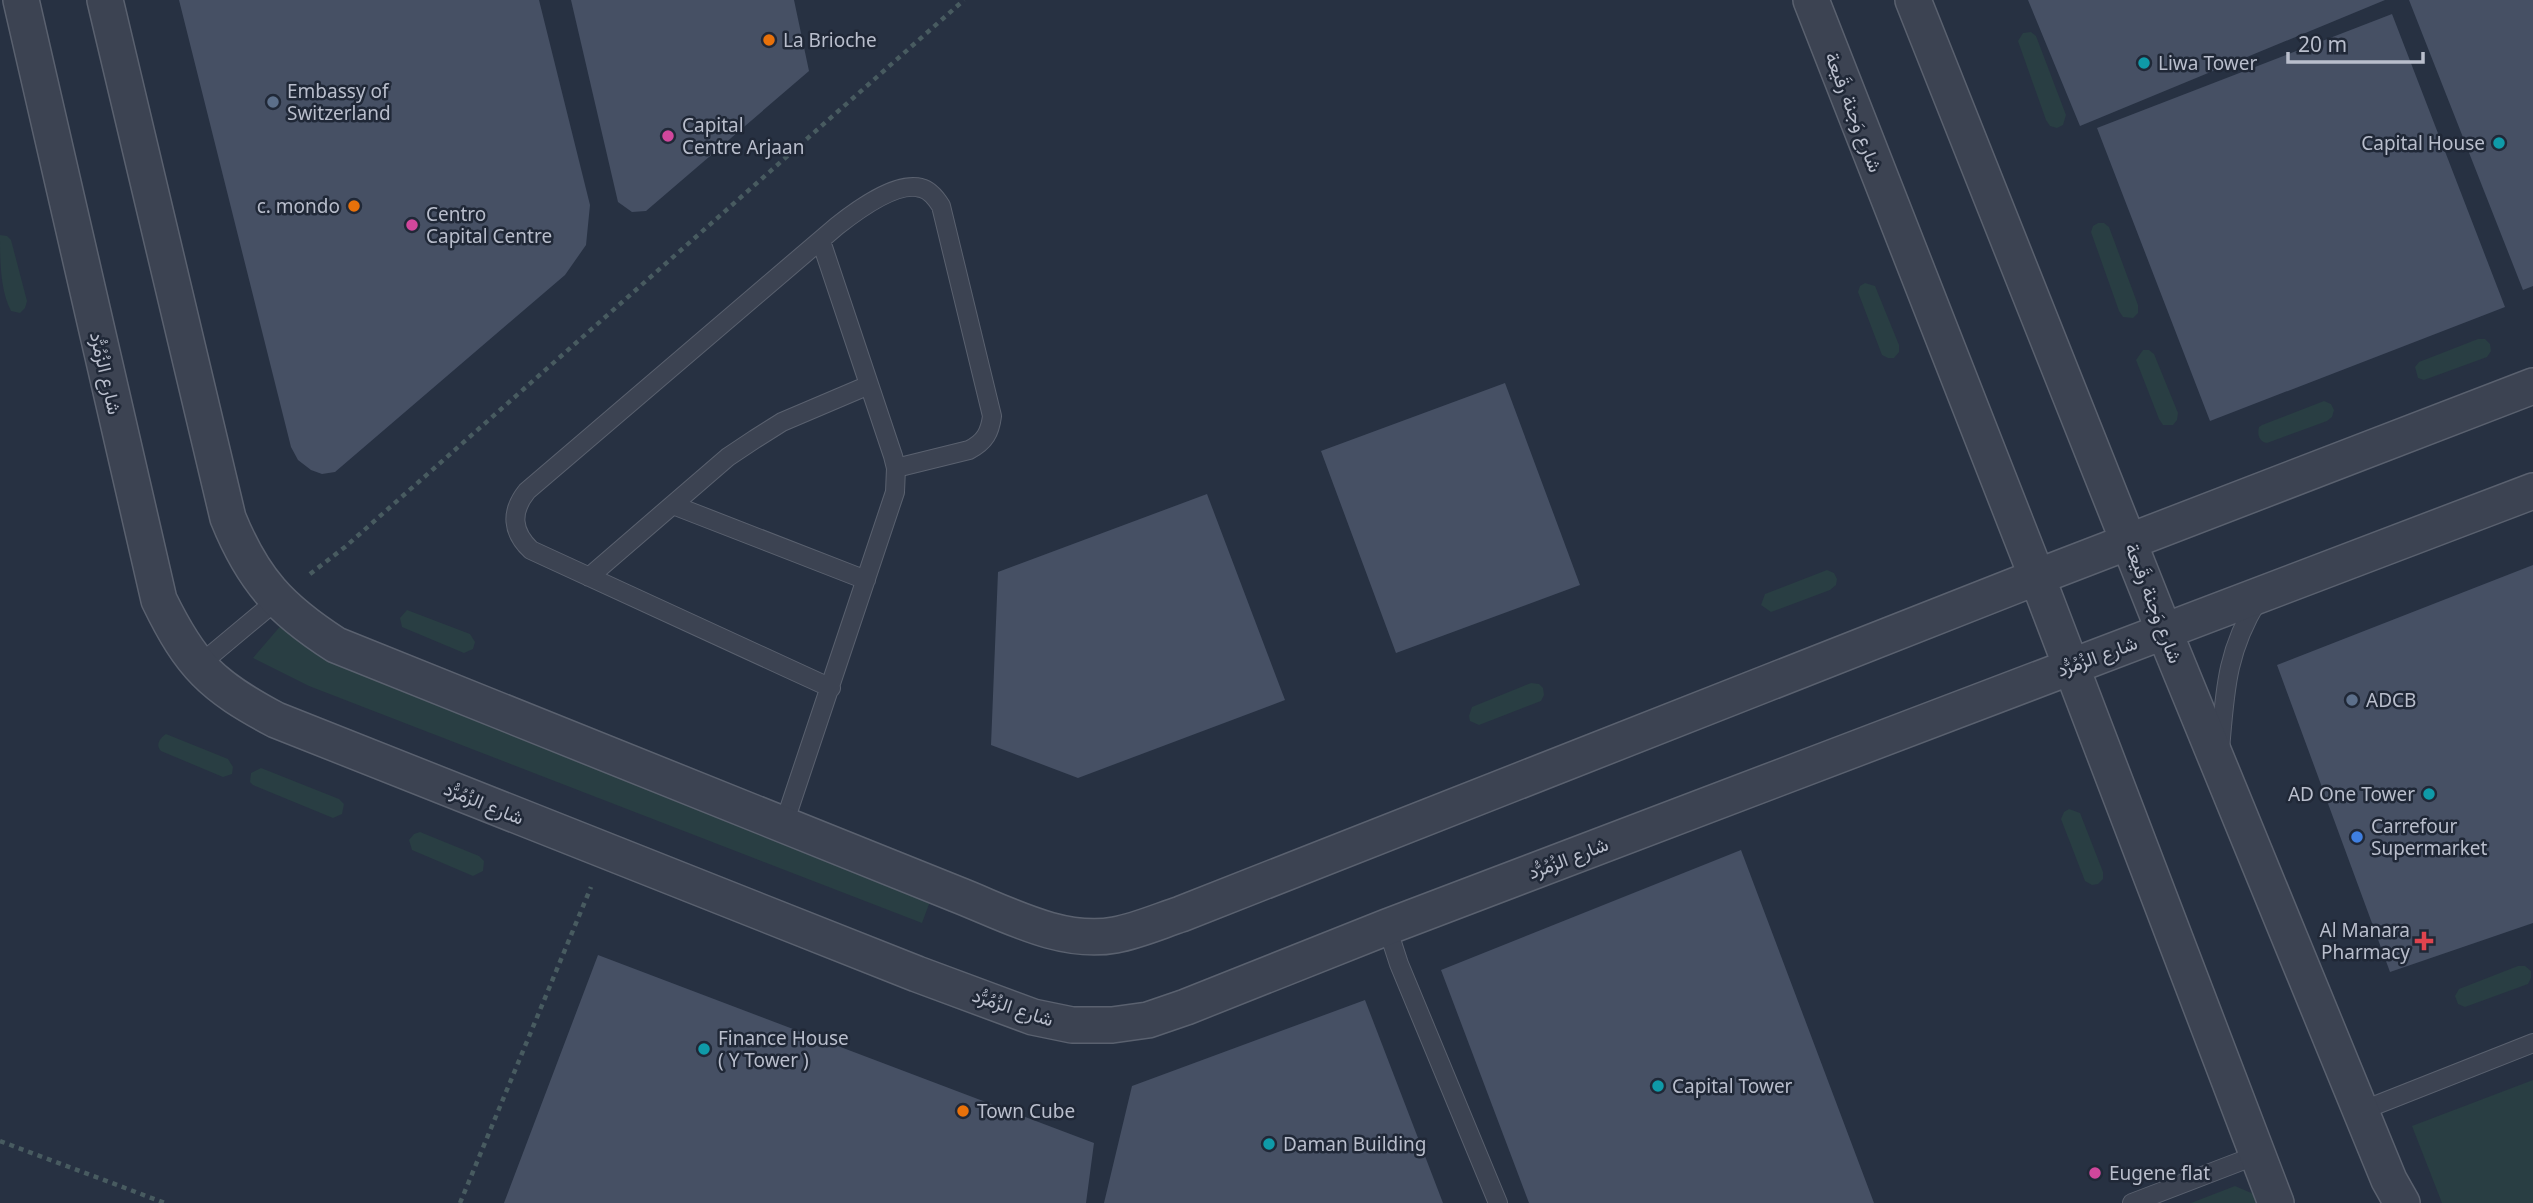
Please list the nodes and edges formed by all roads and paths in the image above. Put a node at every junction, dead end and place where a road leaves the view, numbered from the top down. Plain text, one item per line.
1 (21, 0) edge
2 (105, 0) edge
3 (964, 0) edge
4 (1811, 0) edge
5 (1913, 0) edge
6 (821, 241) junction
7 (869, 385) junction
8 (2533, 386) edge
9 (896, 468) junction
10 (2533, 491) edge
11 (673, 505) junction
12 (2130, 542) junction
13 (589, 577) junction
14 (2037, 578) junction
15 (866, 580) junction
16 (2261, 594) junction
17 (277, 600) junction
18 (2164, 631) junction
19 (198, 666) junction
20 (2069, 666) junction
21 (831, 688) junction
22 (2219, 764) junction
23 (784, 824) junction
24 (607, 851) junction
25 (1387, 927) junction
26 (2533, 1044) edge
27 (2361, 1111) junction
28 (0, 1140) edge
29 (2257, 1155) junction
30 (2394, 1195) edge
31 (165, 1203) edge
32 (460, 1203) edge
33 (1498, 1203) edge
34 (2132, 1203) edge
35 (2276, 1203) edge

1 - 19 street, شارع الزُمُرُّد
2 - 17 street
3 - 17 path
4 - 14 street, شارع وَجنة رقَيعة
5 - 12 street, شارع وَجنة رقَيعة
6 - 7 lane
6 - 9 lane
6 - 13 lane
7 - 9 lane
7 - 11 lane
8 - 12 street
9 - 15 lane
10 - 16 street, شارع الزُمُرُّد
11 - 13 lane
11 - 15 lane
12 - 14 street
12 - 18 street, شارع وَجنة رقَيعة
13 - 21 lane
14 - 20 street, شارع وَجنة رقَيعة
14 - 23 street
15 - 21 lane
16 - 18 street, شارع الزُمُرُّد
16 - 22 lane
17 - 19 lane
17 - 23 street
18 - 20 street, شارع الزُمُرُّد
18 - 22 street, شارع وَجنة رقَيعة
19 - 24 street, شارع الزُمُرُّد
20 - 25 street, شارع الزُمُرُّد
20 - 29 street, شارع وَجنة رقَيعة
21 - 23 lane
22 - 27 street, شارع وَجنة رقَيعة
24 - 25 street, شارع الزُمُرُّد
24 - 32 path
25 - 33 lane
26 - 27 lane
27 - 30 street, شارع وَجنة رقَيعة
28 - 31 path
29 - 34 lane
29 - 35 street, شارع وَجنة رقَيعة

